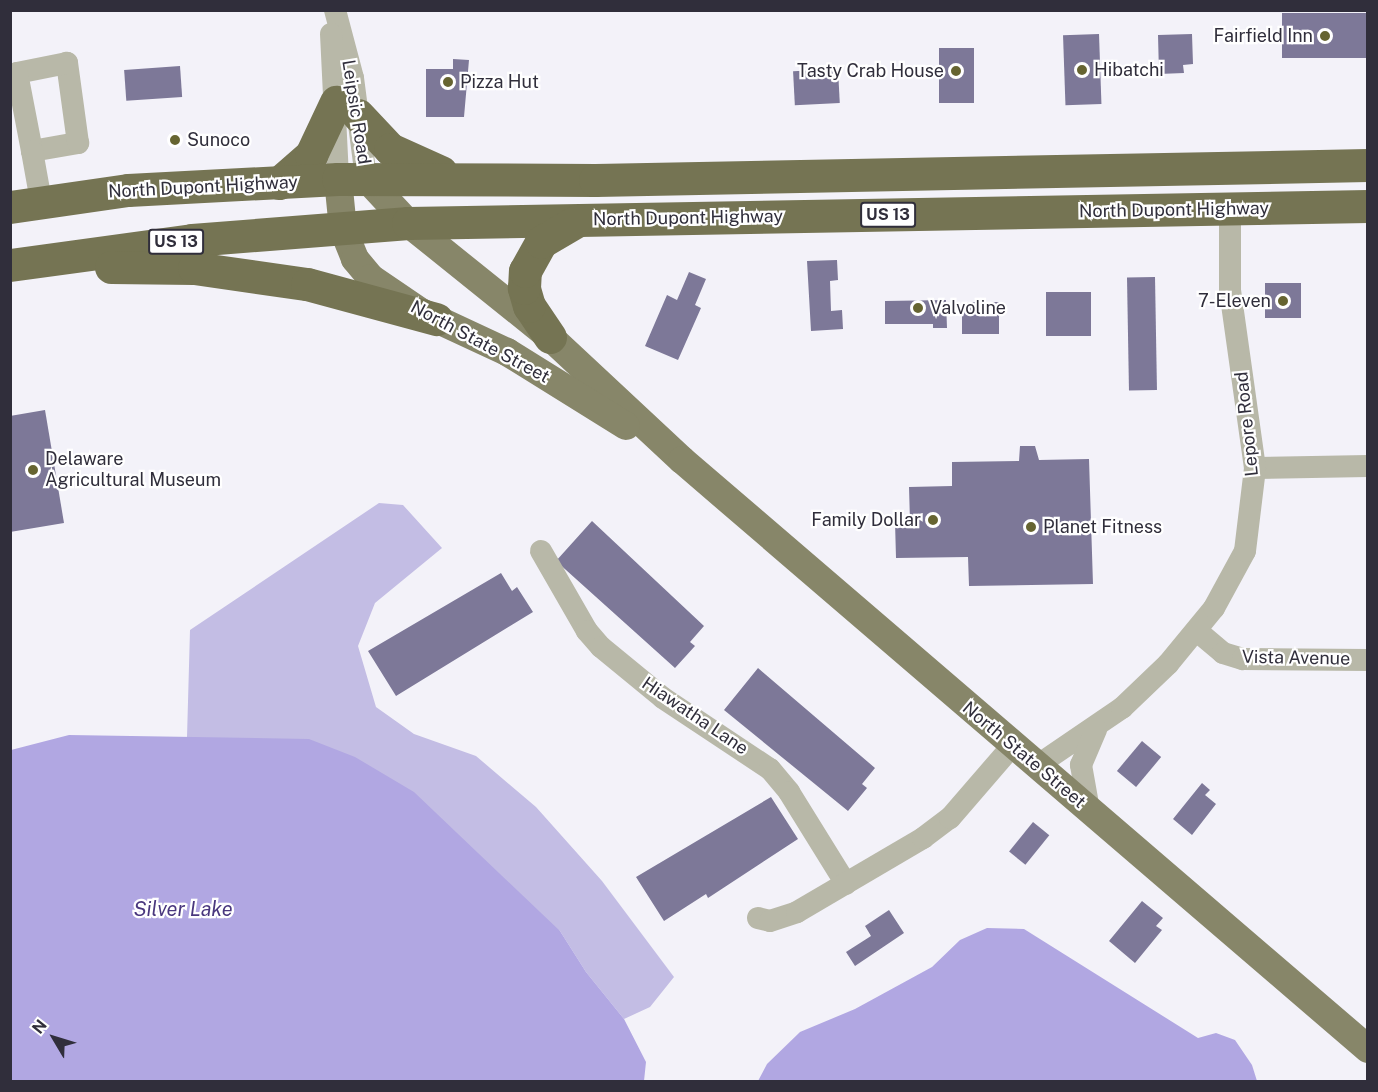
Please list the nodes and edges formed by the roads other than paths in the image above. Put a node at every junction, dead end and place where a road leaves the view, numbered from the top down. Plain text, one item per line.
1 (330, 10) edge
2 (335, 10) edge
3 (347, 108) junction
4 (32, 151) dead end
5 (1368, 165) edge
6 (1316, 166) junction
7 (454, 177) junction
8 (352, 179) junction
9 (594, 180) junction
10 (279, 183) junction
11 (26, 204) edge
12 (1368, 206) edge
13 (1230, 210) junction
14 (581, 220) junction
15 (498, 221) junction
16 (408, 223) junction
17 (342, 229) junction
18 (10, 266) edge
19 (436, 319) junction
20 (550, 337) junction
21 (682, 460) junction
22 (1368, 466) edge
23 (1255, 468) junction
24 (541, 551) dead end
25 (1197, 631) junction
26 (1368, 660) edge
27 (1097, 727) junction
28 (1013, 745) junction
29 (1038, 765) junction
30 (1089, 810) junction
31 (846, 884) junction
32 (758, 918) dead end
33 (1368, 1049) edge

1 - 3 street, Leipsic Road
2 - 3 street, Leipsic Road
3 - 7 highway
3 - 8 street, Leipsic Road
3 - 10 highway
4 - 11 street
5 - 6 highway, North Dupont Highway
6 - 9 highway, North Dupont Highway
6 - 13 highway
7 - 8 highway, North Dupont Highway
7 - 9 highway, North Dupont Highway
8 - 10 highway, North Dupont Highway
8 - 16 main road, North State Street
8 - 17 main road, North State Street
9 - 15 highway
10 - 11 highway, North Dupont Highway
12 - 13 highway, North Dupont Highway / US 13
13 - 14 highway, North Dupont Highway / US 13
13 - 23 street, Lepore Road
14 - 15 highway, North Dupont Highway / US 13
14 - 20 highway
15 - 16 highway, North Dupont Highway / US 13
16 - 17 highway, North Dupont Highway / US 13
16 - 20 main road, North State Street
17 - 18 highway, North Dupont Highway / US 13
17 - 19 main road, North State Street
18 - 19 highway
19 - 21 main road, North State Street
20 - 21 main road, North State Street
21 - 28 main road, North State Street
22 - 23 street
23 - 25 street, Lepore Road
24 - 31 street, Hiawatha Lane
25 - 26 street, Vista Avenue
25 - 27 street, Lepore Road
27 - 29 street, Lepore Road
27 - 30 street
28 - 29 main road, North State Street
28 - 31 street
29 - 30 main road, North State Street
30 - 33 main road, North State Street
31 - 32 street

